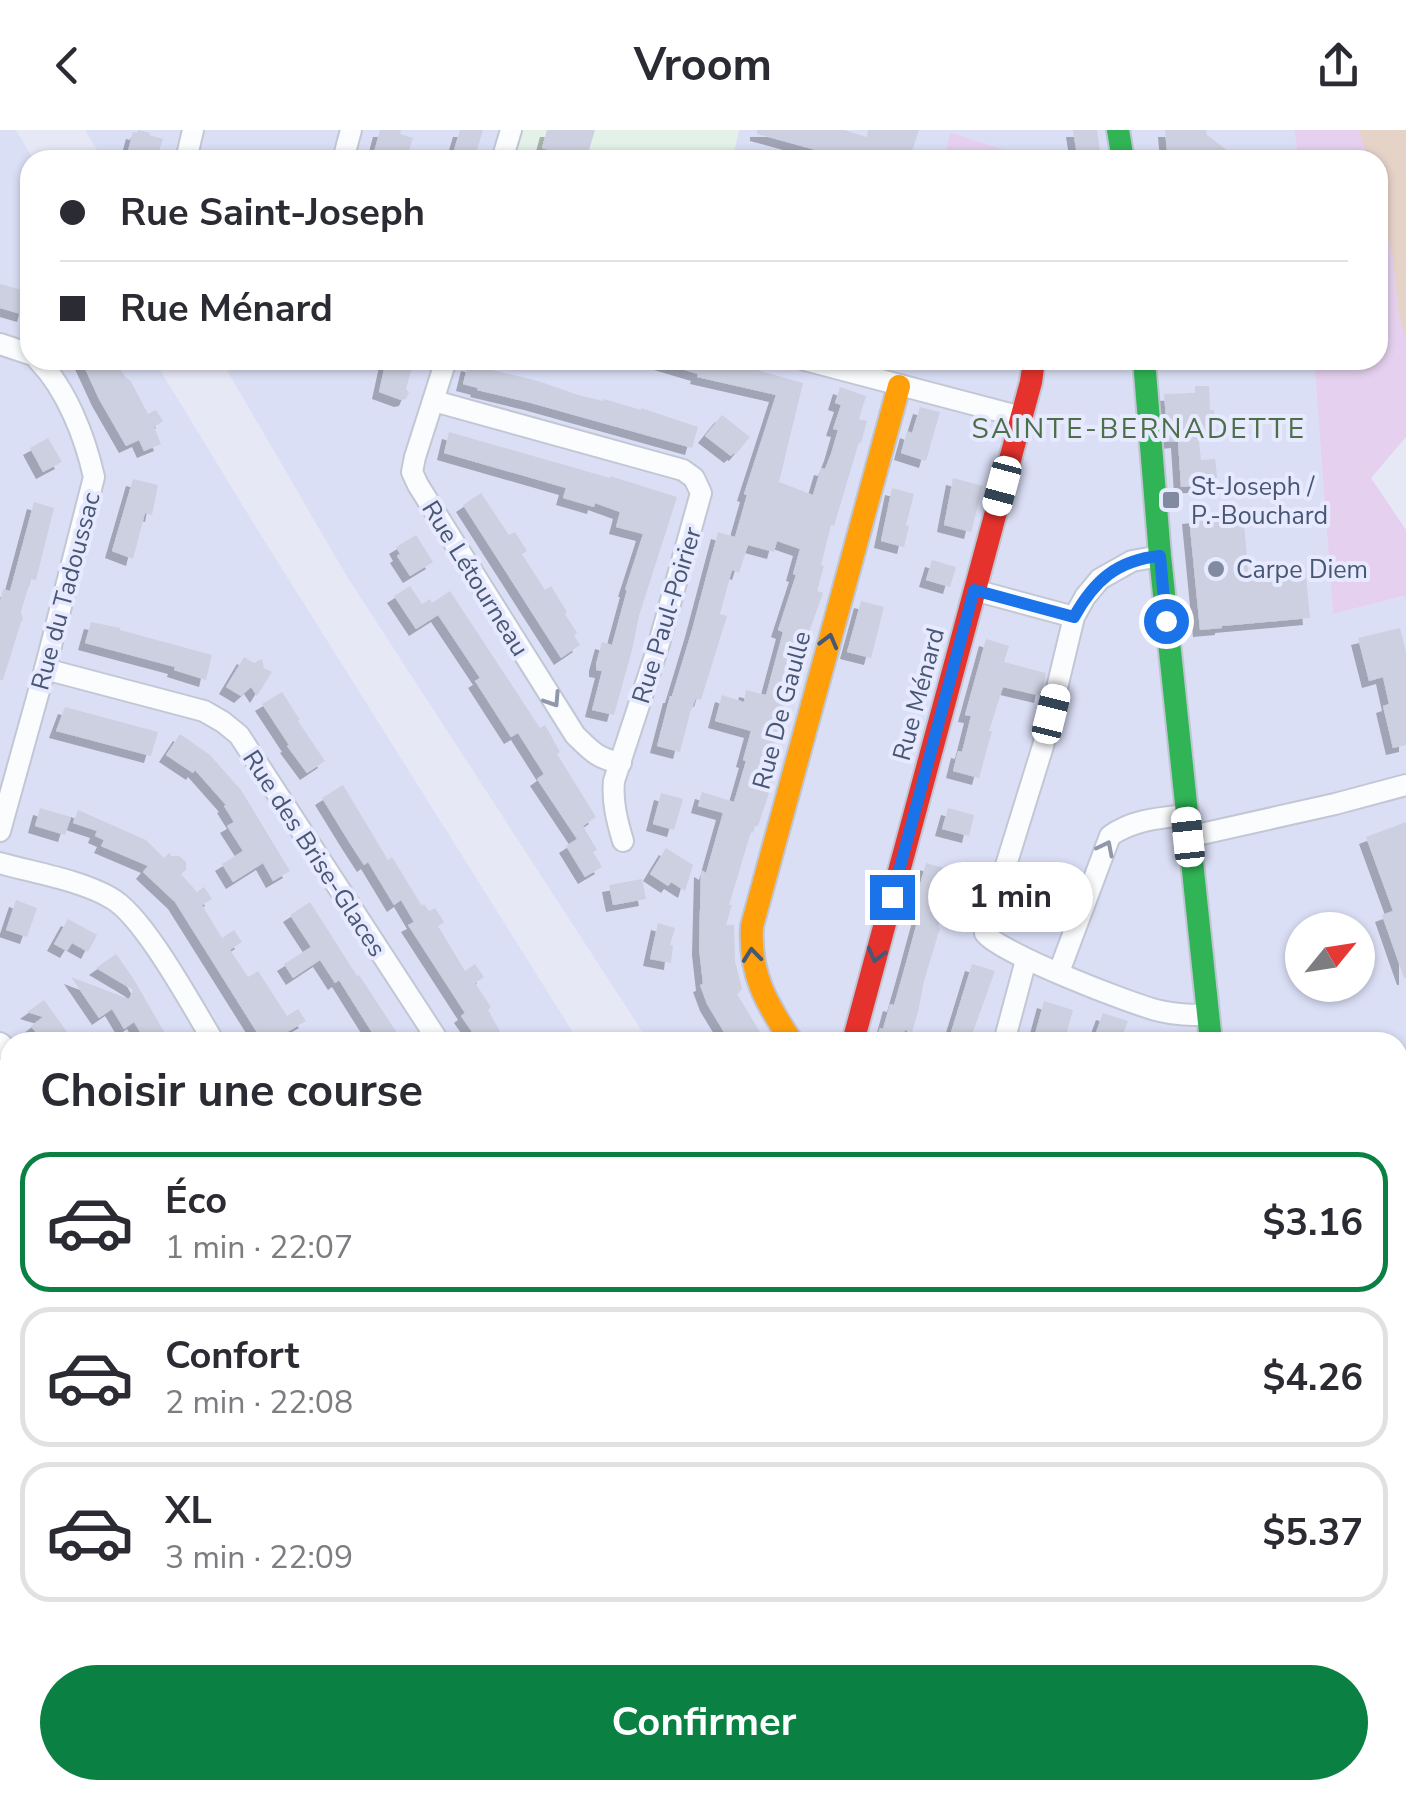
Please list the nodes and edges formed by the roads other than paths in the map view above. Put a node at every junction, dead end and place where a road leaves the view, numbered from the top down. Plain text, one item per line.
1 (45, 370) edge
2 (443, 370) edge
3 (840, 370) edge
4 (1032, 370) edge
5 (1145, 370) edge
6 (898, 386) junction
7 (434, 401) junction
8 (1021, 417) junction
9 (1160, 556) junction
10 (974, 590) junction
11 (1074, 617) junction
12 (45, 669) junction
13 (621, 763) junction
14 (1406, 786) edge
15 (1187, 826) junction
16 (0, 832) edge
17 (622, 842) dead end
18 (0, 863) edge
19 (1026, 960) junction
20 (1059, 972) junction
21 (1207, 1015) junction
22 (208, 1032) edge
23 (432, 1032) edge
24 (786, 1032) edge
25 (856, 1032) edge
26 (1007, 1032) edge
27 (1210, 1032) edge

1 - 12 street, Rue du Tadoussac
2 - 7 street, Rue Létourneau
3 - 6 street
4 - 8 street, Rue Ménard
5 - 9 street
6 - 8 street
24 -> 6 street, Rue De Gaulle
7 -> 13 street, Rue Létourneau
7 - 13 street, Rue Paul-Poirier
8 - 10 street, Rue Ménard
9 - 11 street
9 - 15 street
10 - 11 street
10 -> 25 street, Rue Ménard
11 - 19 street
12 - 16 street, Rue du Tadoussac
12 - 23 street, Rue des Brise-Glaces
13 - 17 street, Rue Paul-Poirier
14 - 15 street
20 -> 15 street
15 - 21 street
18 - 22 street
19 - 20 street
19 - 26 street
20 - 21 street
21 - 27 street

